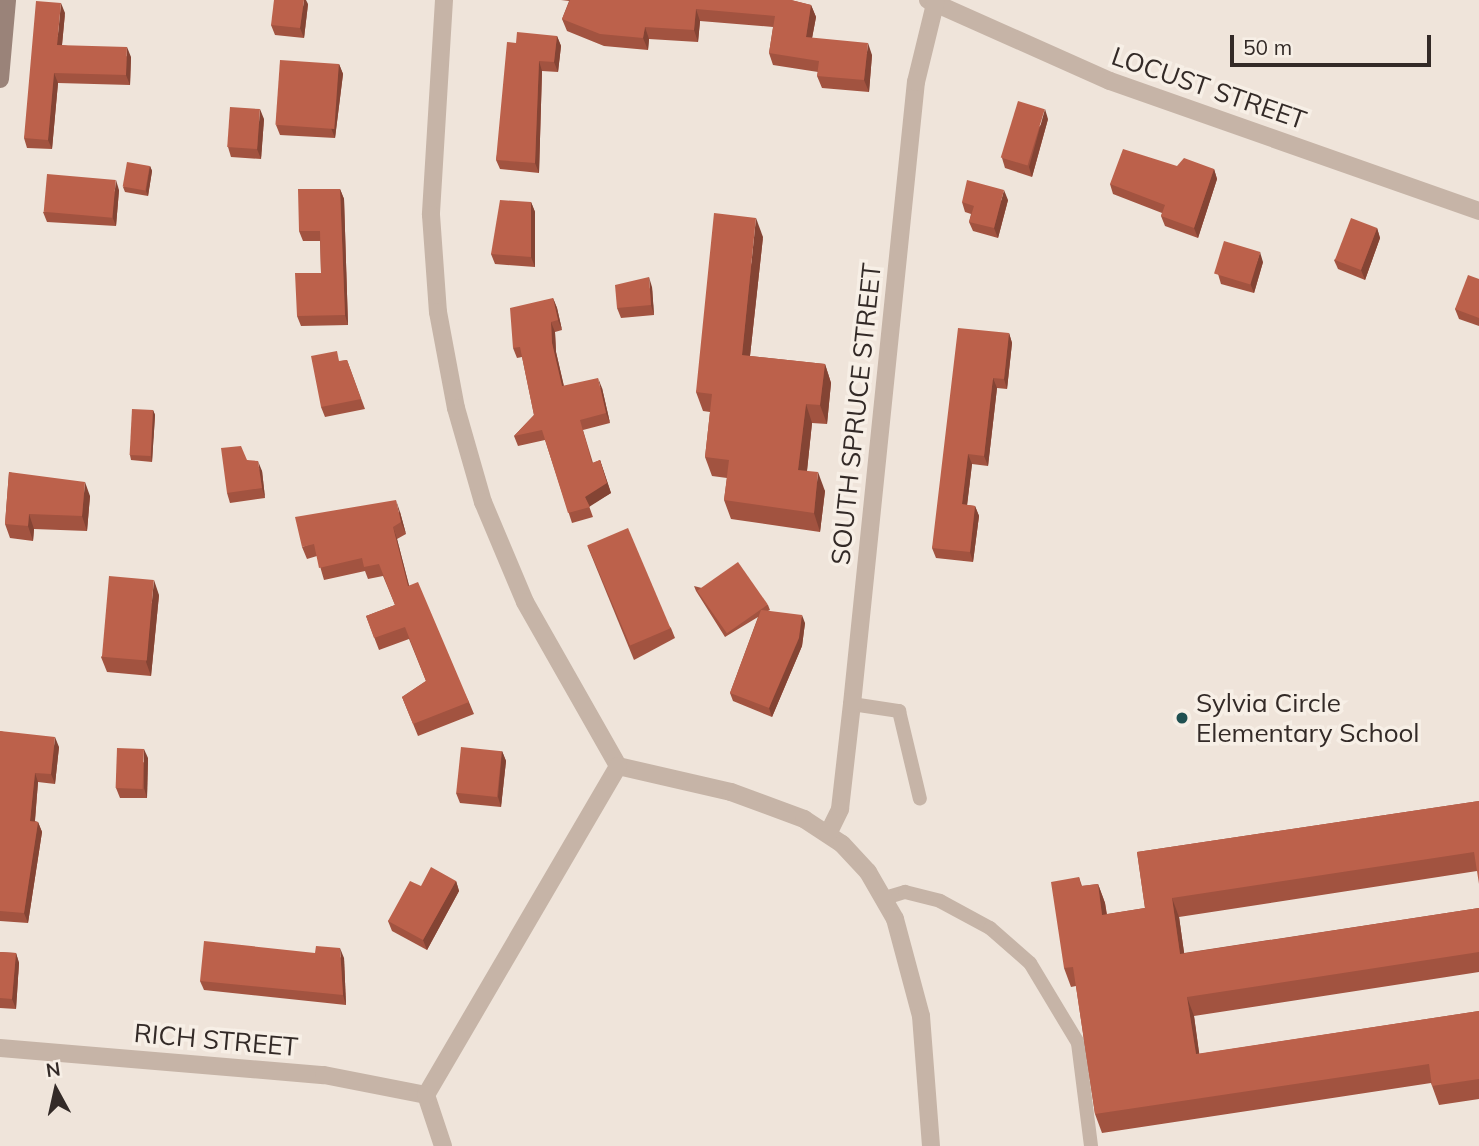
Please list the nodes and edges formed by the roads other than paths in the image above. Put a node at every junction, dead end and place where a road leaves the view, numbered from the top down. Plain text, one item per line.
1 (7, 0) edge
2 (444, 0) edge
3 (933, 1) edge
4 (0, 79) edge
5 (1479, 211) edge
6 (852, 704) junction
7 (618, 766) junction
8 (920, 799) dead end
9 (828, 834) junction
10 (885, 898) junction
11 (0, 1048) edge
12 (426, 1095) junction
13 (443, 1146) edge
14 (932, 1146) edge
15 (1091, 1146) edge

1 - 4 main road
2 - 7 street
3 - 5 street, LOCUST STREET
3 - 6 street, SOUTH SPRUCE STREET
6 - 8 lane
6 - 9 street, SOUTH SPRUCE STREET
7 - 9 street
7 - 12 street
9 - 10 street
10 - 14 street
10 - 15 lane
11 - 12 street, RICH STREET
12 - 13 street

